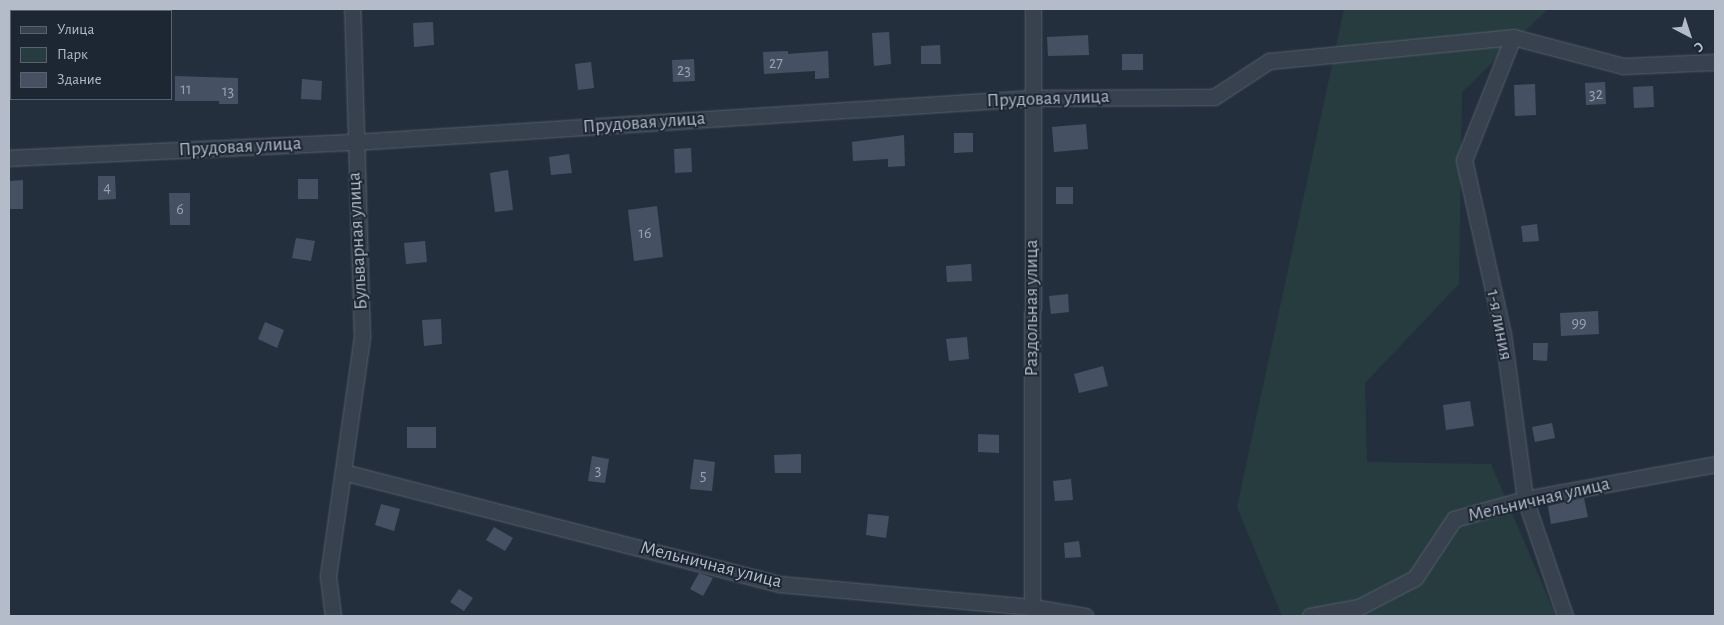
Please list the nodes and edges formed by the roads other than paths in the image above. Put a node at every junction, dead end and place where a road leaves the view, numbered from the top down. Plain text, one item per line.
1 (352, 9) edge
2 (1033, 9) edge
3 (1513, 38) junction
4 (1715, 62) edge
5 (1033, 98) junction
6 (354, 142) junction
7 (9, 158) edge
8 (1715, 464) edge
9 (343, 472) junction
10 (1525, 499) junction
11 (1032, 607) junction
12 (333, 616) edge
13 (1086, 616) edge
14 (1310, 616) edge
15 (1565, 616) edge

1 - 6 street, Бульварная улица
2 - 5 street, Раздольная улица
3 - 4 street
3 - 5 street, Прудовая улица
3 - 10 street, 1-я линия
5 - 6 street, Прудовая улица
5 - 11 street, Раздольная улица
6 - 7 street, Прудовая улица
6 - 9 street, Бульварная улица
8 - 10 street, Мельничная улица
9 - 11 street, Мельничная улица
9 - 12 street, Бульварная улица
10 - 14 street, Мельничная улица
10 - 15 street, 1-я линия
11 - 13 street, Мельничная улица

